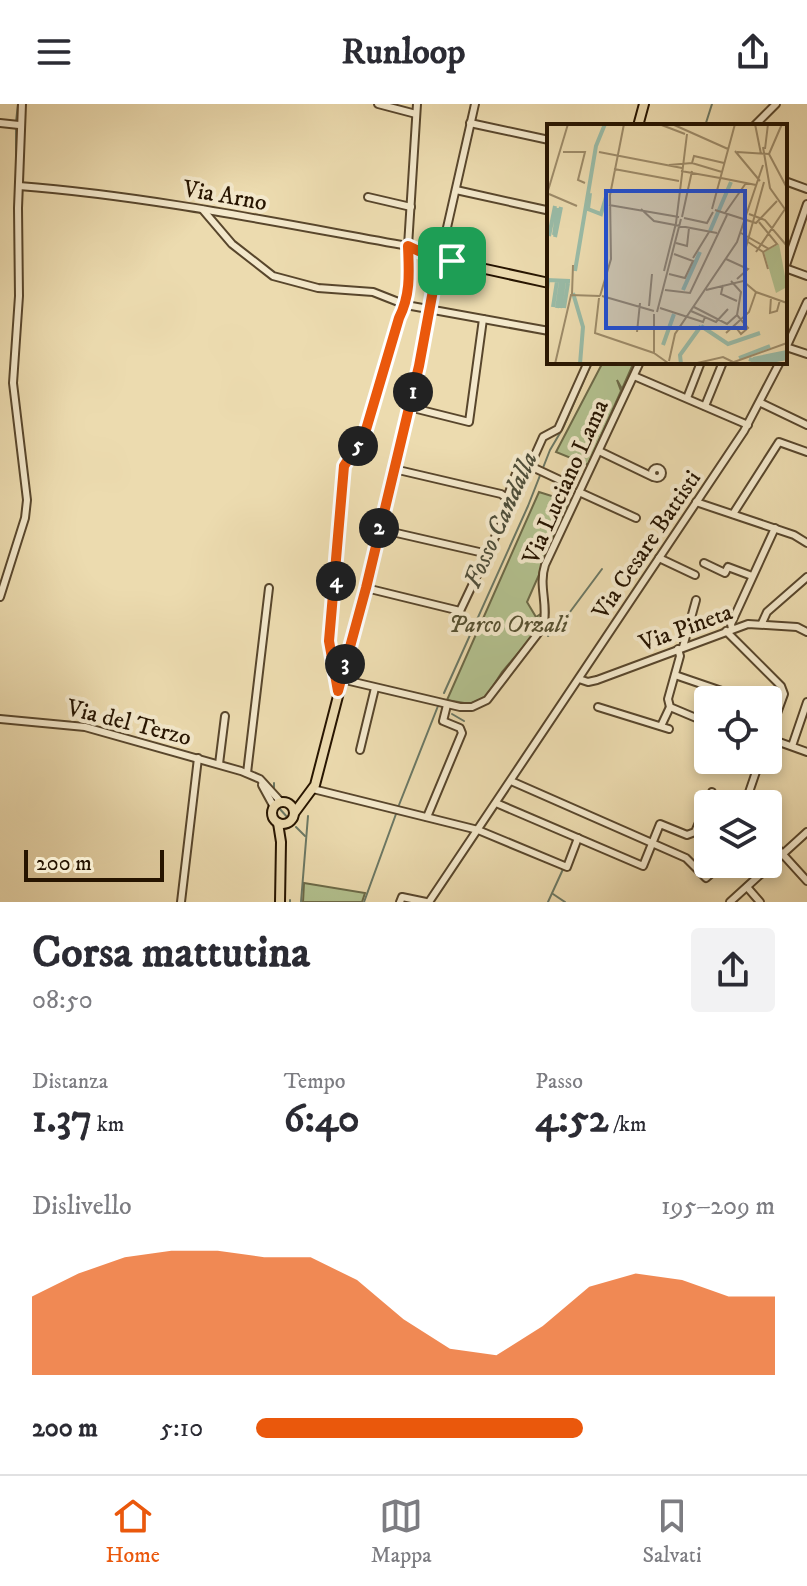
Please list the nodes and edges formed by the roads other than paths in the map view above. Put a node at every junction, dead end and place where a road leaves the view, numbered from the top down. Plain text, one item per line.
1 (22, 104) edge
2 (378, 104) edge
3 (417, 104) edge
4 (475, 104) edge
5 (644, 104) edge
6 (776, 104) edge
7 (416, 114) junction
8 (0, 123) edge
9 (470, 123) junction
10 (639, 124) edge
11 (756, 124) edge
12 (19, 125) junction
13 (547, 140) edge
14 (787, 182) edge
15 (19, 186) junction
16 (807, 189) edge
17 (456, 190) junction
18 (368, 197) dead end
19 (807, 204) edge
20 (411, 207) junction
21 (203, 210) junction
22 (546, 210) dead end
23 (408, 246) junction
24 (443, 261) junction
25 (787, 262) edge
26 (787, 269) edge
27 (807, 276) edge
28 (547, 283) edge
29 (807, 302) edge
30 (406, 305) junction
31 (428, 309) junction
32 (483, 319) junction
33 (787, 325) edge
34 (796, 327) junction
35 (547, 331) edge
36 (787, 347) edge
37 (787, 349) edge
38 (807, 354) edge
39 (587, 364) edge
40 (639, 364) edge
41 (700, 364) edge
42 (722, 364) edge
43 (779, 364) edge
44 (634, 376) junction
45 (687, 398) junction
46 (761, 403) junction
47 (705, 406) junction
48 (409, 407) junction
49 (748, 425) junction
50 (807, 425) edge
51 (599, 451) junction
52 (807, 452) edge
53 (531, 466) junction
54 (394, 469) junction
55 (653, 477) dead end
56 (560, 480) dead end
57 (579, 492) junction
58 (507, 498) junction
59 (696, 502) junction
60 (733, 514) junction
61 (636, 518) dead end
62 (775, 528) junction
63 (379, 529) junction
64 (807, 543) edge
65 (488, 554) junction
66 (659, 558) junction
67 (704, 563) dead end
68 (695, 575) dead end
69 (752, 576) junction
70 (807, 577) edge
71 (269, 588) dead end
72 (366, 588) junction
73 (0, 597) edge
74 (696, 600) dead end
75 (762, 623) junction
76 (732, 629) junction
77 (807, 632) edge
78 (680, 648) junction
79 (675, 675) junction
80 (341, 679) junction
81 (579, 679) junction
82 (707, 686) edge
83 (781, 686) edge
84 (375, 688) junction
85 (338, 691) junction
86 (807, 702) edge
87 (446, 705) junction
88 (598, 707) dead end
89 (670, 707) junction
90 (225, 716) dead end
91 (694, 717) edge
92 (0, 719) edge
93 (69, 724) junction
94 (661, 726) junction
95 (669, 729) dead end
96 (68, 734) dead end
97 (782, 743) edge
98 (792, 746) junction
99 (360, 750) dead end
100 (807, 752) edge
101 (198, 758) junction
102 (219, 764) junction
103 (251, 774) junction
104 (317, 775) junction
105 (511, 781) junction
106 (313, 789) junction
107 (496, 803) junction
108 (281, 804) junction
109 (295, 812) junction
110 (427, 817) junction
111 (282, 823) junction
112 (478, 830) junction
113 (694, 832) edge
114 (807, 832) edge
115 (578, 838) junction
116 (652, 843) junction
117 (783, 854) junction
118 (694, 866) edge
119 (807, 881) edge
120 (747, 887) junction
121 (181, 902) edge
122 (280, 902) edge
123 (400, 902) edge
124 (427, 902) edge
125 (730, 902) edge
126 (760, 902) edge

1 - 12 street
2 - 7 street
3 - 7 street
4 - 9 street
5 - 10 main road
6 - 11 street
7 - 20 street
8 - 12 street
9 - 13 street
9 - 17 street
12 - 15 street
14 - 16 street
15 - 21 street, Via Arno
15 - 73 street
17 - 22 street
17 - 24 street
18 - 20 street
19 - 25 street
20 - 23 street
21 - 23 street, Via Arno
21 - 30 street
23 - 24 street, Via Arno
23 - 30 street
24 - 28 main road
24 - 31 main road
26 - 27 street
29 - 34 street
30 - 31 street
30 - 85 street
31 - 32 street
31 - 48 main road
32 - 35 street
32 - 48 street
33 - 34 street
34 - 36 street
37 - 38 street
39 - 53 street
40 - 44 street, Via Luciano Lama
41 - 45 street
42 - 47 street
43 - 46 street, Via Cesare Battisti
44 - 45 street
44 - 51 street, Via Luciano Lama
45 - 47 street
46 - 49 street, Via Cesare Battisti
46 - 50 street
47 - 49 street
48 - 54 main road
49 - 59 street, Via Cesare Battisti
51 - 55 street
51 - 57 street, Via Luciano Lama
52 - 60 street
53 - 56 street
53 - 58 street
54 - 58 street
54 - 63 main road
57 - 61 street
57 - 87 street, Via Luciano Lama
58 - 65 street
59 - 60 street
59 - 66 street, Via Cesare Battisti
60 - 62 street
62 - 64 street
62 - 69 street
63 - 65 street
63 - 72 main road
65 - 72 street
66 - 68 street
66 - 81 street, Via Cesare Battisti
67 - 69 street
69 - 76 street
70 - 75 street
71 - 103 street
72 - 80 main road
74 - 78 street
75 - 76 street, Via Pineta
75 - 77 street, Via Pineta
76 - 78 street, Via Pineta
76 - 83 street
78 - 79 street
78 - 81 street, Via Pineta
79 - 82 street
79 - 89 street
80 - 84 street, Via Luciano Lama
80 - 85 main road
81 - 105 street, Via Cesare Battisti
84 - 87 street, Via Luciano Lama
84 - 99 street
85 - 104 main road
86 - 98 street
87 - 110 street
88 - 94 street
89 - 91 street
89 - 94 street
90 - 102 street
92 - 93 street, Via del Terzo
93 - 96 street
93 - 101 street, Via del Terzo
94 - 95 street
97 - 98 street
98 - 100 street
101 - 102 street, Via del Terzo
101 - 121 street
102 - 103 street, Via del Terzo
103 - 108 street
104 - 106 main road
104 - 108 main road
105 - 107 street, Via Cesare Battisti
105 - 116 street
106 - 109 main road
106 - 110 street
107 - 112 street, Via Cesare Battisti
107 - 115 street
108 - 109 main road
108 - 111 main road
109 - 111 main road
110 - 112 street
111 - 122 main road
112 - 115 street
112 - 124 street, Via Cesare Battisti
113 - 116 street
114 - 117 street
115 - 116 street
116 - 118 street
117 - 119 street
117 - 120 street
120 - 125 street
120 - 126 street
123 - 124 street

